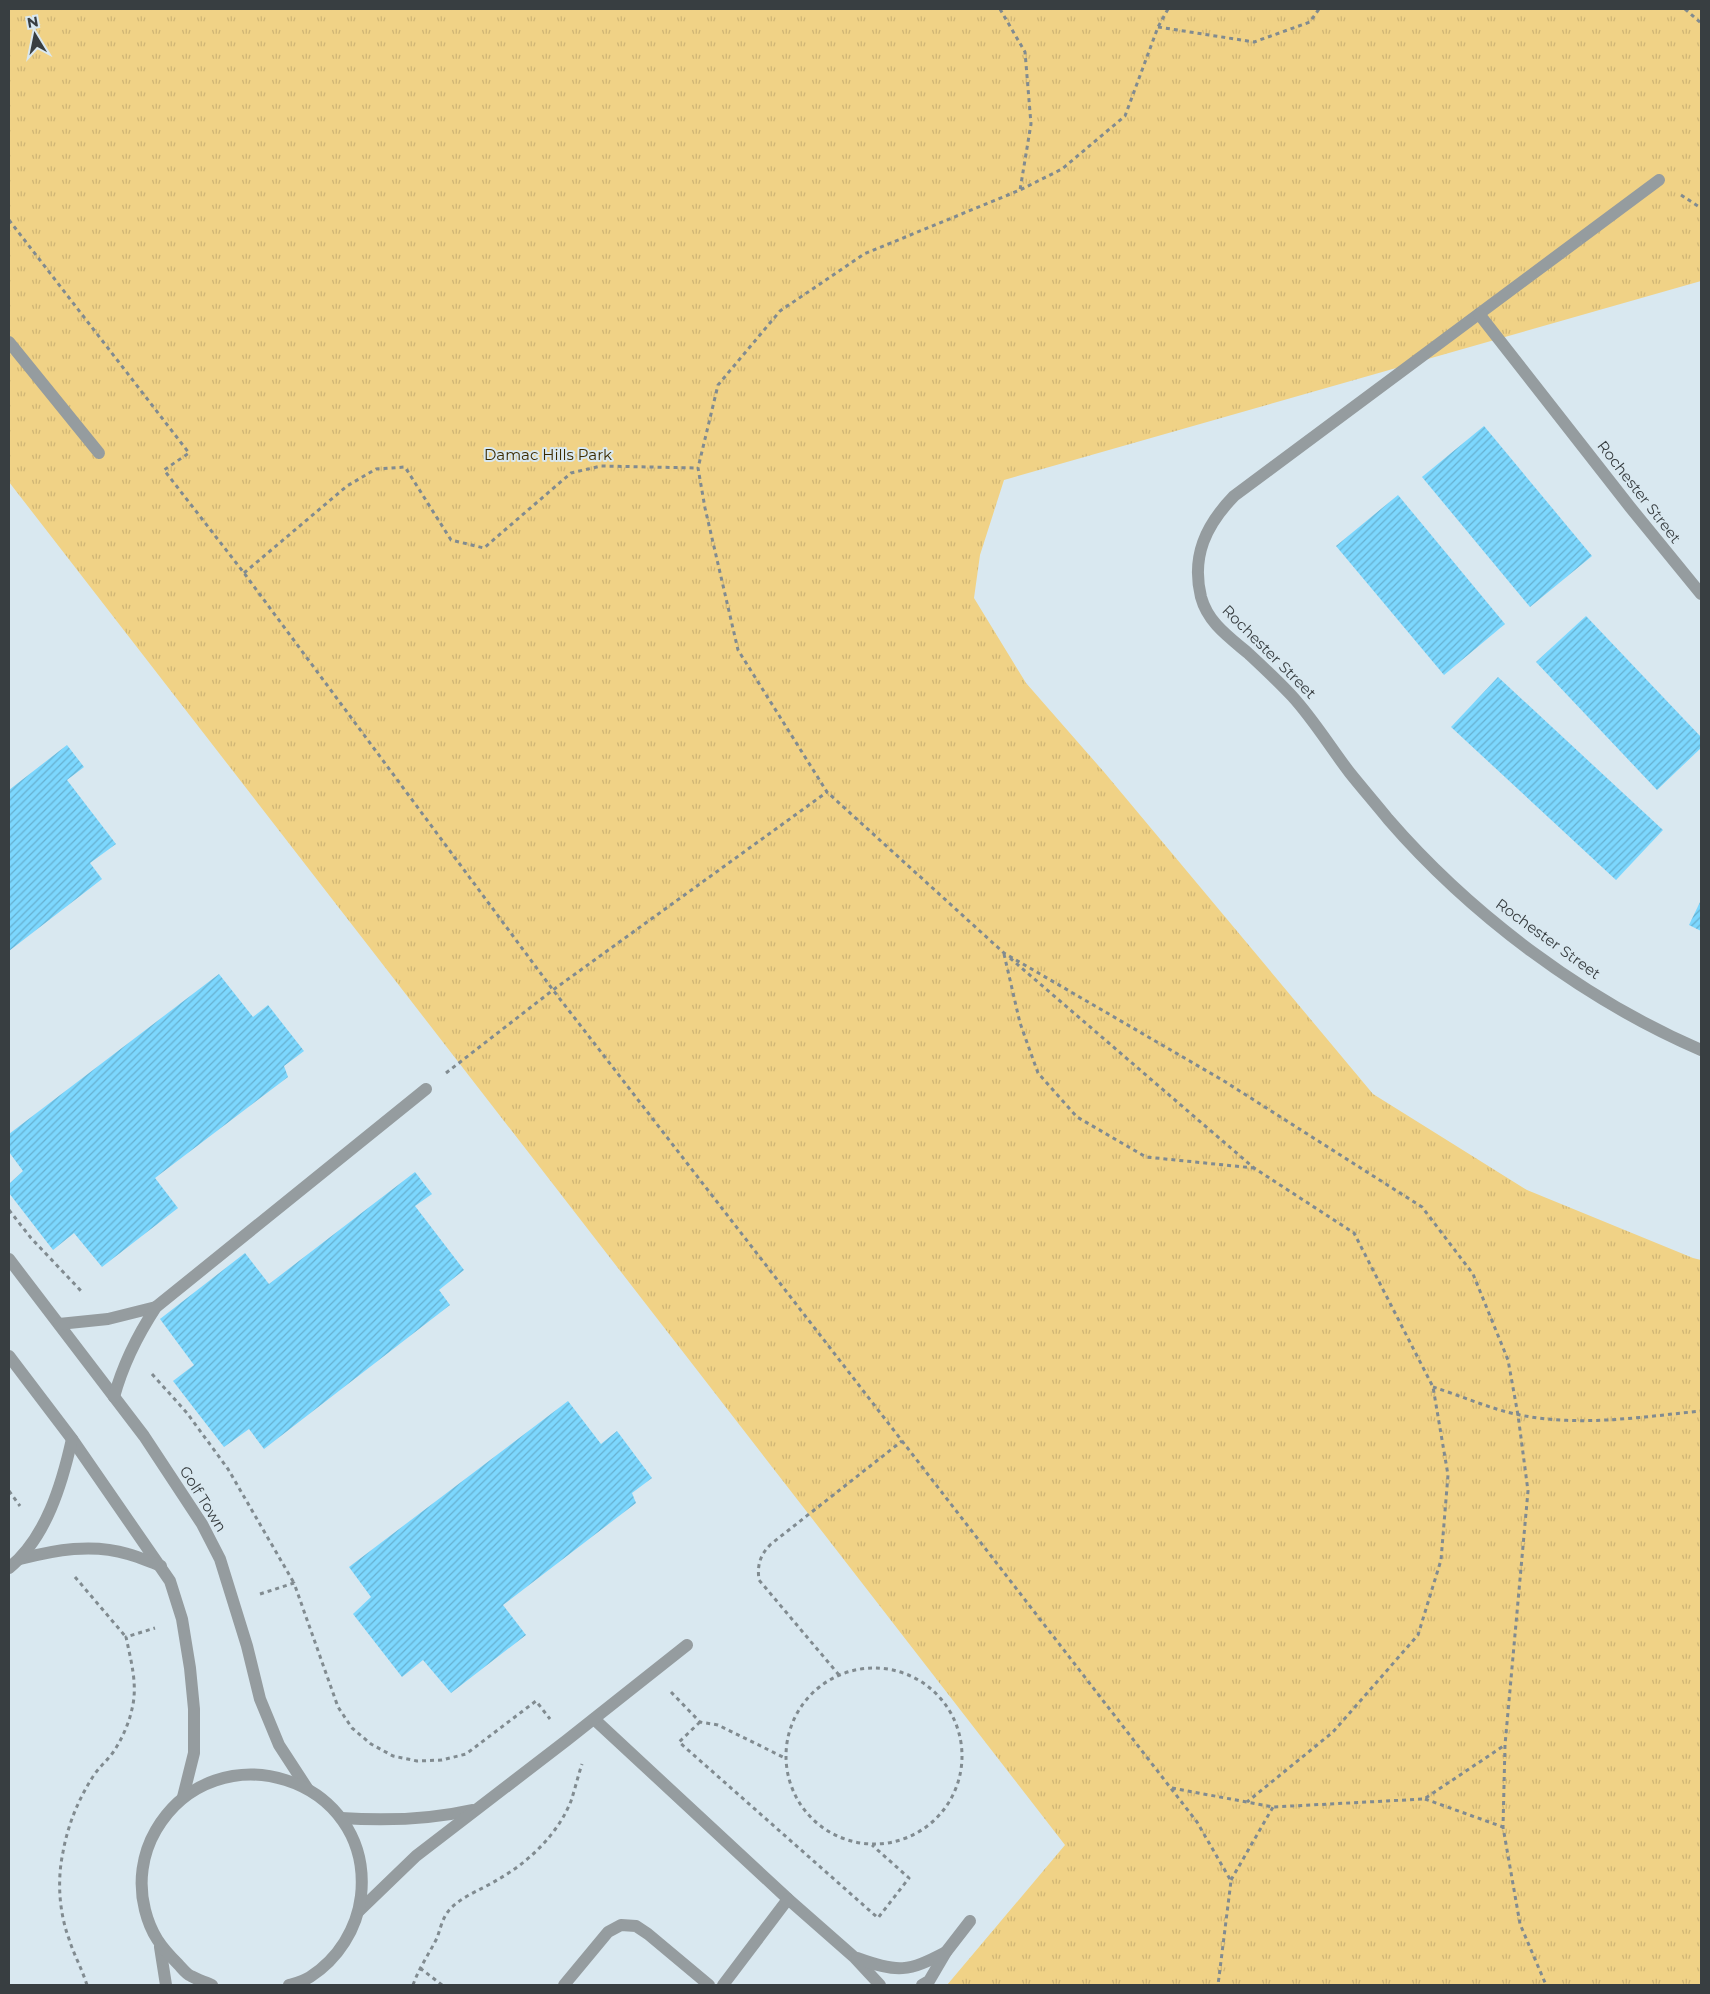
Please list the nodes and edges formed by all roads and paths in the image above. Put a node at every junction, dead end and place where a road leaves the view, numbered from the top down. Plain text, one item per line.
1 (1000, 9) edge
2 (1168, 9) edge
3 (1319, 9) edge
4 (1685, 9) edge
5 (1701, 23) edge
6 (1158, 28) junction
7 (1660, 180) dead end
8 (1020, 190) junction
9 (9, 220) edge
10 (1480, 314) junction
11 (9, 342) edge
12 (99, 453) dead end
13 (698, 468) junction
14 (244, 573) junction
15 (1701, 594) edge
16 (827, 792) junction
17 (1004, 953) junction
18 (553, 990) junction
19 (1701, 1050) edge
20 (426, 1089) joint
21 (1254, 1168) junction
22 (9, 1210) edge
23 (9, 1259) edge
24 (156, 1307) junction
25 (108, 1319) junction
26 (59, 1324) junction
27 (130, 1350) junction
28 (9, 1356) edge
29 (1433, 1387) junction
30 (114, 1397) junction
31 (1701, 1411) edge
32 (1518, 1415) junction
33 (72, 1439) junction
34 (902, 1441) junction
35 (53, 1550) junction
36 (20, 1559) junction
37 (161, 1566) junction
38 (9, 1568) edge
39 (294, 1583) junction
40 (234, 1603) junction
41 (182, 1619) junction
42 (126, 1637) junction
43 (687, 1645) dead end
44 (651, 1674) junction
45 (839, 1675) junction
46 (594, 1719) junction
47 (700, 1722) junction
48 (567, 1740) junction
49 (1505, 1745) junction
50 (785, 1758) junction
51 (307, 1788) junction
52 (1171, 1788) junction
53 (183, 1797) junction
54 (1424, 1799) junction
55 (1247, 1802) junction
56 (1273, 1807) junction
57 (479, 1809) junction
58 (341, 1818) junction
59 (1503, 1827) junction
60 (871, 1845) junction
61 (1231, 1881) junction
62 (788, 1899) junction
63 (359, 1911) junction
64 (970, 1921) dead end
65 (160, 1946) junction
66 (946, 1952) junction
67 (854, 1957) junction
68 (420, 1968) junction
69 (306, 1981) edge
70 (87, 1985) edge
71 (166, 1985) edge
72 (212, 1985) edge
73 (289, 1985) edge
74 (413, 1985) edge
75 (442, 1985) edge
76 (564, 1985) edge
77 (709, 1985) edge
78 (722, 1985) edge
79 (880, 1985) edge
80 (922, 1985) edge
81 (1218, 1985) edge
82 (1546, 1985) edge

1 - 8 path
2 - 6 path
3 - 6 path
4 - 5 path
6 - 8 path
7 - 10 street, Rochester Street
8 - 13 path
9 - 14 path
10 - 15 street, Rochester Street
10 - 19 street, Rochester Street
11 - 12 street
13 - 14 path
13 - 16 path
14 - 18 path
16 - 17 path
16 - 18 path
17 - 21 path
17 - 21 path
17 - 32 path
18 - 20 path
18 - 34 path
20 - 24 street
21 - 29 path
22 - 25 path
23 - 26 street, Golf Town
24 - 25 street
24 - 27 street
25 - 26 street
26 - 30 street, Golf Town
27 - 30 street
27 - 39 path
28 - 33 street
29 - 32 path
29 - 55 path
30 - 40 street, Golf Town
31 - 32 path
32 - 49 path
33 - 36 street
33 - 37 street
34 - 45 path
34 - 52 path
35 - 36 street
35 - 37 street
35 - 42 path
36 - 38 street
37 - 41 street
39 - 40 path
39 - 48 path
40 - 51 street, Golf Town
41 - 42 path
41 - 53 street
42 - 70 path
43 - 44 street
44 - 46 street
44 - 47 path
45 - 50 path
45 - 60 path
46 - 48 street
46 - 62 street
47 - 50 path
47 - 60 path
48 - 57 street
48 - 68 path
49 - 54 path
49 - 59 path
50 - 60 path
51 - 53 street
51 - 58 street
52 - 55 path
52 - 61 path
53 - 65 street
54 - 56 path
54 - 59 path
55 - 56 path
56 - 61 path
57 - 58 street
57 - 63 street
58 - 63 street
59 - 82 path
61 - 81 path
62 - 67 street
62 - 78 street
63 - 69 street
64 - 66 street
65 - 71 street
65 - 72 street
66 - 67 street
66 - 80 street
67 - 79 street
68 - 74 path
68 - 75 path
69 - 73 street
76 - 77 street

